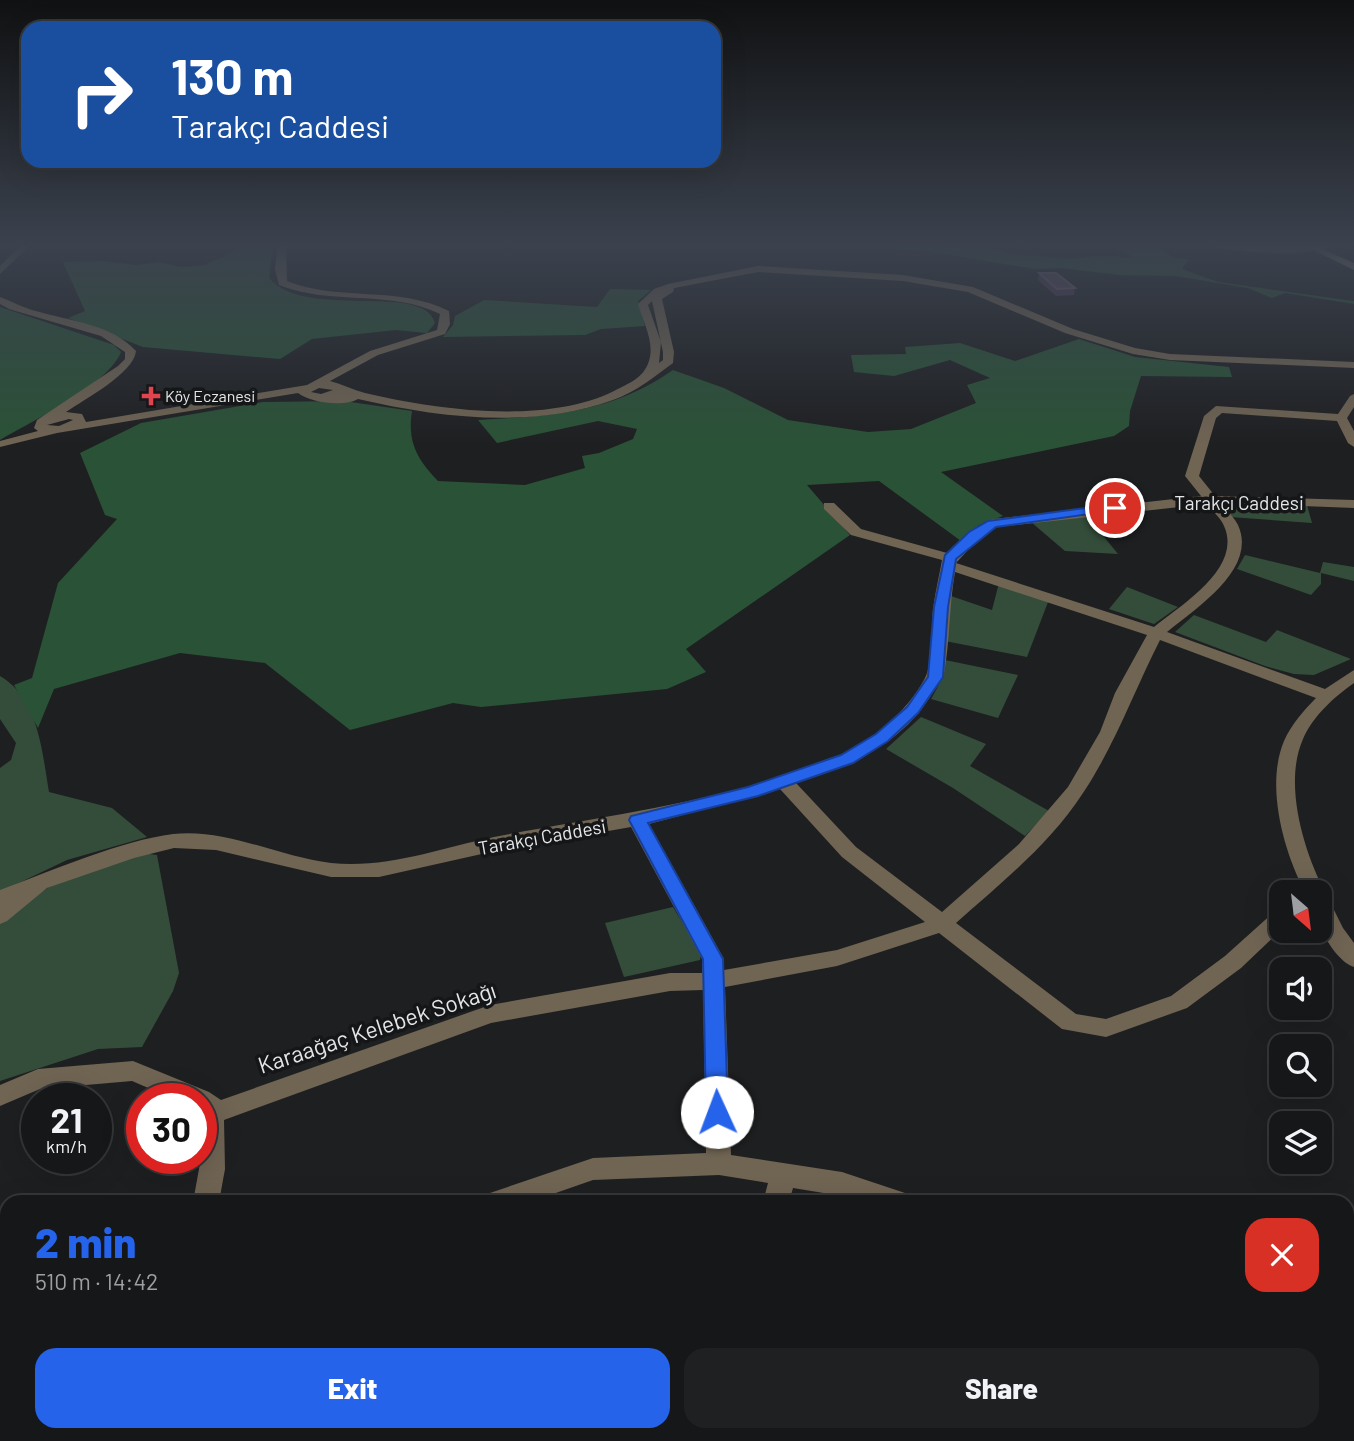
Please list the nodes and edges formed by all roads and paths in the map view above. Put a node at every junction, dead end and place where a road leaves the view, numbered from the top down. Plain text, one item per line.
1 (33, 311) edge
2 (442, 311) edge
3 (658, 311) edge
4 (1022, 311) edge
5 (1354, 365) edge
6 (343, 372) junction
7 (338, 388) junction
8 (309, 390) junction
9 (322, 398) junction
10 (367, 398) junction
11 (1354, 398) edge
12 (75, 412) junction
13 (1341, 418) junction
14 (44, 421) junction
15 (112, 421) junction
16 (60, 430) junction
17 (1354, 443) edge
18 (2, 445) edge
19 (1210, 500) junction
20 (1354, 504) edge
21 (829, 506) dead end
22 (949, 562) junction
23 (1156, 633) junction
24 (1354, 675) edge
25 (1327, 696) junction
26 (783, 781) junction
27 (637, 820) junction
28 (1308, 880) edge
29 (40, 883) junction
30 (0, 898) edge
31 (0, 916) edge
32 (942, 924) junction
33 (1332, 924) edge
34 (1269, 926) edge
35 (1354, 960) edge
36 (713, 981) junction
37 (159, 1083) edge
38 (0, 1096) edge
39 (217, 1100) edge
40 (719, 1164) junction
41 (211, 1174) edge
42 (783, 1174) junction
43 (207, 1195) edge
44 (517, 1195) edge
45 (778, 1195) edge
46 (877, 1195) edge

1 - 12 street
2 - 6 street
3 - 10 street
4 - 5 street
6 - 7 street
6 - 8 street
7 - 8 street
7 - 9 street
7 - 10 street
8 - 9 street
8 - 15 street
9 - 10 street
11 - 13 street
12 - 14 street
12 - 15 street
12 - 16 street
13 - 17 street
13 - 19 street
14 - 16 street
14 - 18 street
15 - 16 street
16 - 18 street
19 - 20 street, Tarakçı Caddesi
19 - 22 street, Tarakçı Caddesi
19 - 23 street
21 - 22 street
22 - 23 street
22 - 26 street, Tarakçı Caddesi
23 - 25 street
23 - 32 street, Karaağaç Kelebek Sokağı
24 - 25 street
25 - 28 street
26 - 27 street, Tarakçı Caddesi
26 - 32 street
27 - 29 street, Tarakçı Caddesi
27 - 36 street
29 - 30 street, Tarakçı Caddesi
29 - 31 street, Tarakçı Caddesi
32 - 34 street
32 - 36 street, Karaağaç Kelebek Sokağı
33 - 35 street
36 - 39 street, Karaağaç Kelebek Sokağı
36 - 40 street
37 - 38 street
40 - 42 street
40 - 44 street
41 - 43 street
42 - 45 street
42 - 46 street

